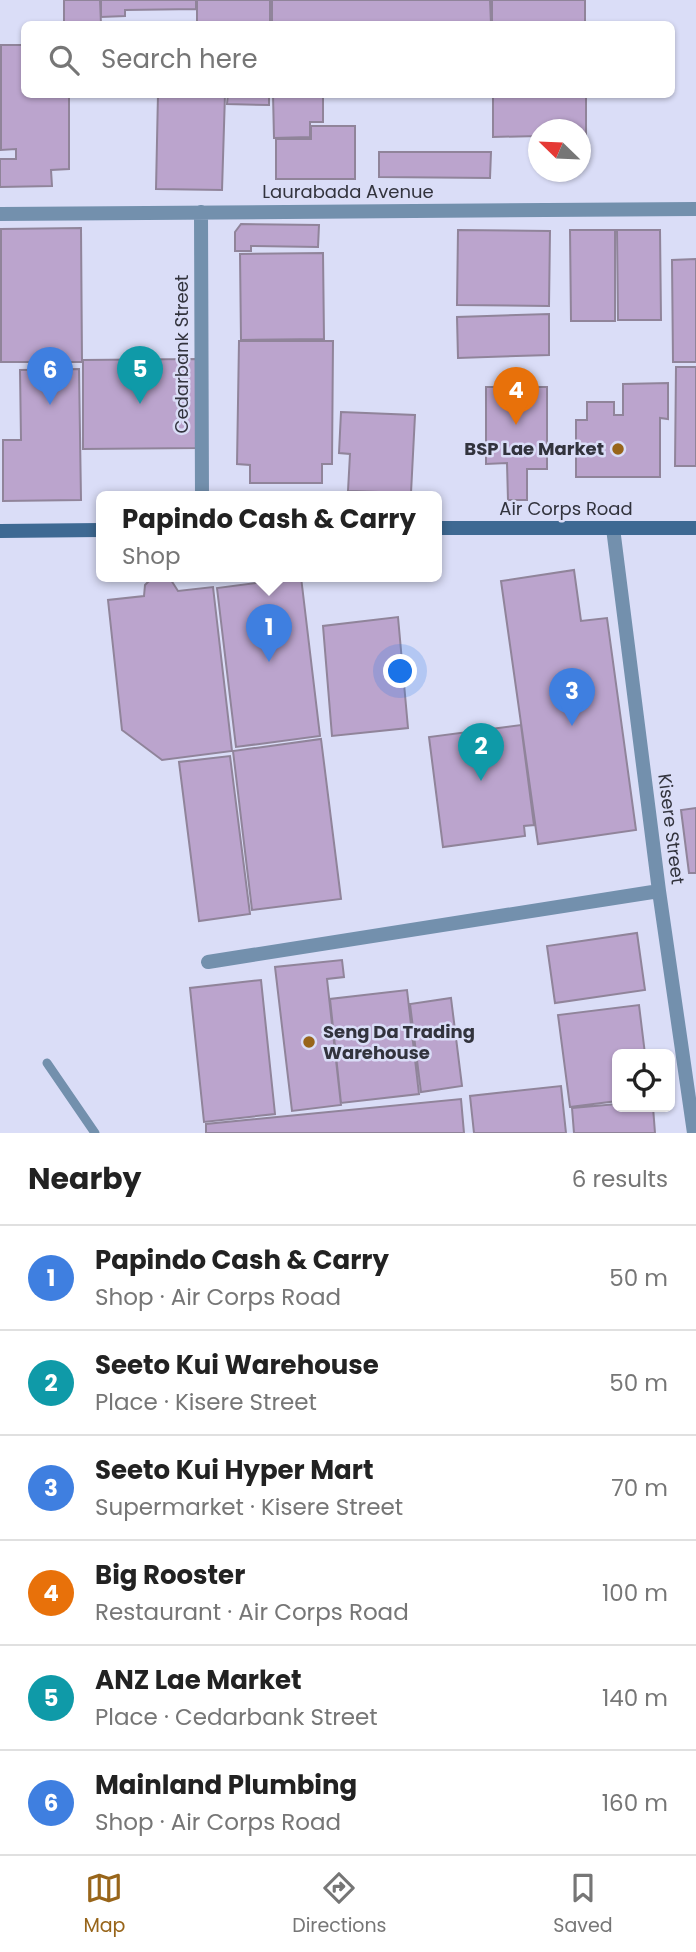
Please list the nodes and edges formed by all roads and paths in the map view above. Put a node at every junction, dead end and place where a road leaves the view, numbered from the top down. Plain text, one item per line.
1 (696, 209) edge
2 (201, 212) junction
3 (0, 214) edge
4 (202, 491) edge
5 (442, 528) edge
6 (613, 528) junction
7 (696, 528) edge
8 (96, 530) edge
9 (0, 531) edge
10 (659, 891) junction
11 (208, 962) dead end
12 (47, 1063) dead end
13 (95, 1133) edge
14 (694, 1133) edge

1 - 2 street, Laurabada Avenue
2 - 3 street, Laurabada Avenue
2 - 4 street, Cedarbank Street
5 - 6 street, Air Corps Road
6 - 7 street, Air Corps Road
6 - 10 street, Kisere Street
8 - 9 street
10 - 11 street
10 - 14 street, Kisere Street
12 - 13 lane

